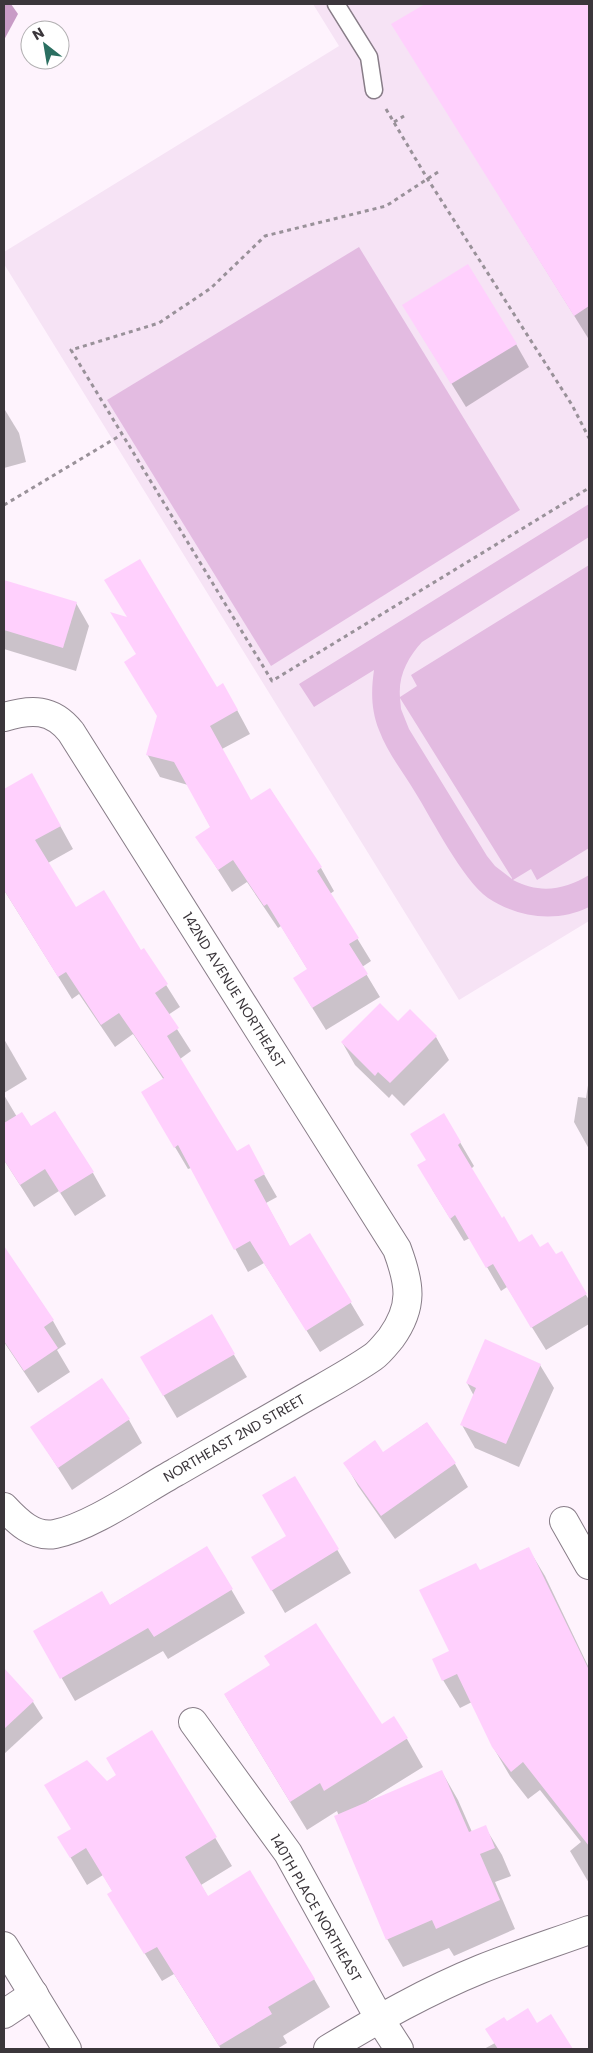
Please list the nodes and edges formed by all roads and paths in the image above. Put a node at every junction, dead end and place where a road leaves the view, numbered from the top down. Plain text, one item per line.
1 (343, 6) edge
2 (374, 90) joint
3 (404, 116) dead end
4 (394, 122) junction
5 (438, 172) dead end
6 (427, 178) junction
7 (121, 435) junction
8 (589, 438) edge
9 (589, 488) edge
10 (4, 505) edge
11 (11, 715) edge
12 (407, 1305) joint
13 (4, 1507) edge
14 (564, 1521) dead end
15 (589, 1565) edge
16 (193, 1722) dead end
17 (589, 1930) edge
18 (4, 1946) edge
19 (34, 1994) junction
20 (4, 2014) edge
21 (379, 2018) junction
22 (67, 2049) edge
23 (328, 2049) edge
24 (399, 2049) edge

1 - 2 lane
2 - 4 path
3 - 4 path
4 - 6 path
5 - 6 path
6 - 7 path
6 - 8 path
7 - 9 path
7 - 10 path
11 - 12 street, 142ND AVENUE NORTHEAST
12 - 13 street, NORTHEAST 2ND STREET
14 - 15 street
16 - 21 street, 140TH PLACE NORTHEAST
17 - 21 street
18 - 19 street
19 - 20 street
19 - 22 street
21 - 23 street
21 - 24 street, 140TH PLACE NORTHEAST

